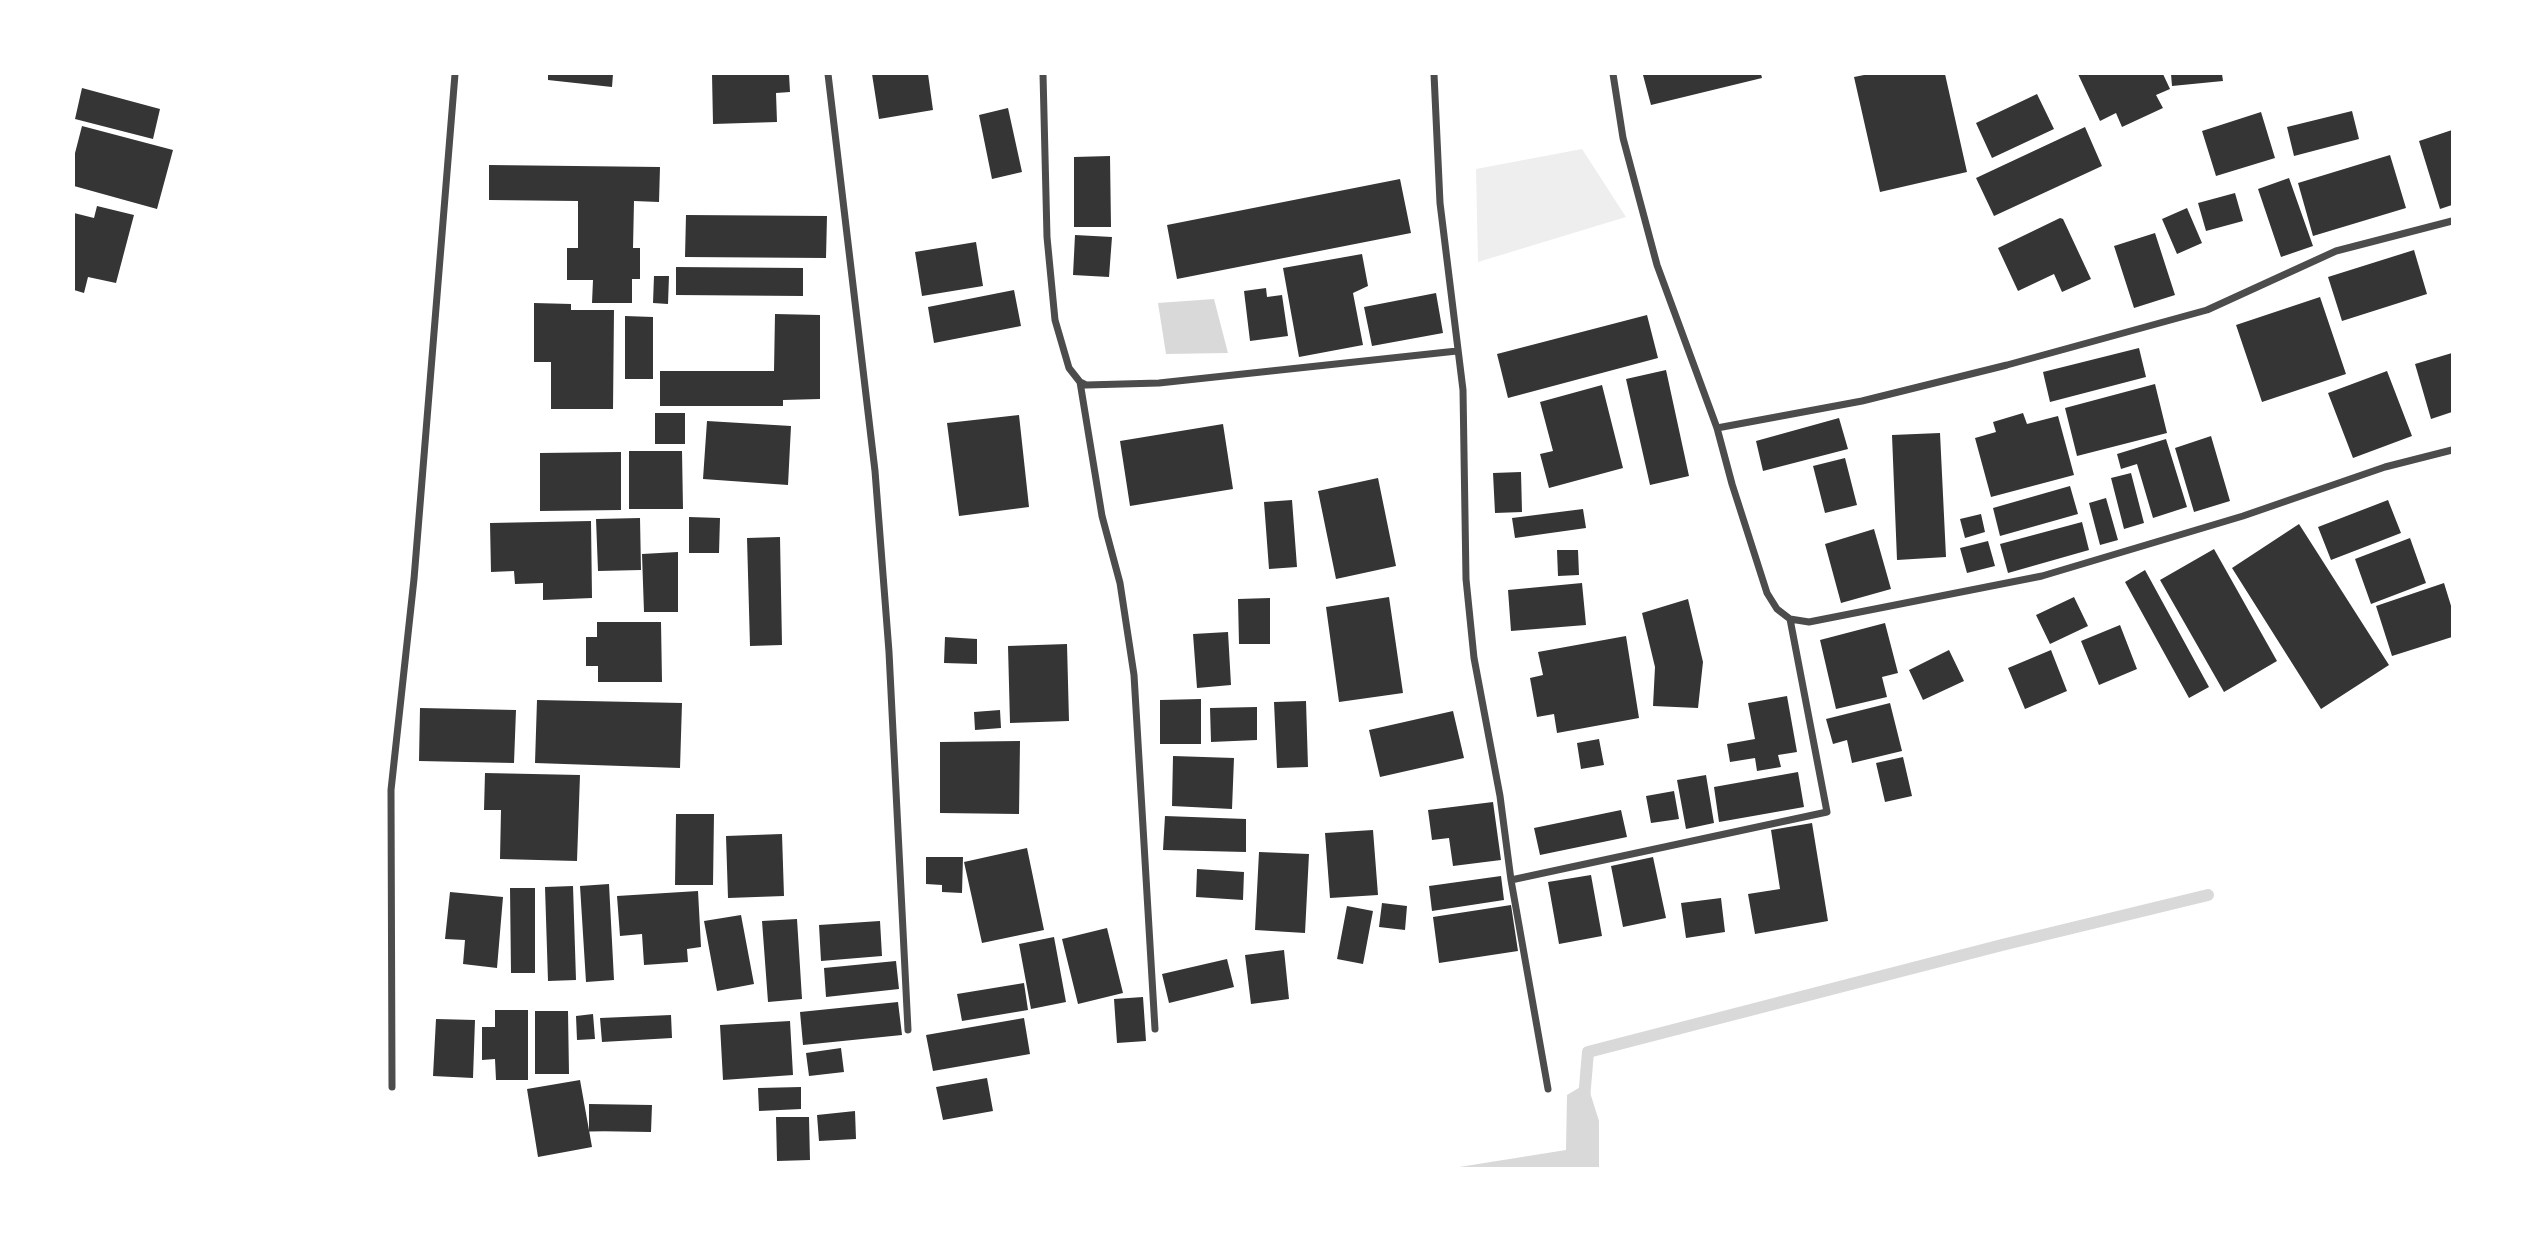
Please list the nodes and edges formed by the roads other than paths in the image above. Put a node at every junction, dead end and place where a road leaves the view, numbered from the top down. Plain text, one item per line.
1 (456, 74) edge
2 (828, 74) edge
3 (1043, 74) edge
4 (1434, 74) edge
5 (1613, 74) edge
6 (2452, 221) edge
7 (1457, 351) junction
8 (1080, 382) junction
9 (1717, 428) junction
10 (2452, 450) edge
11 (1790, 619) junction
12 (1511, 880) junction
13 (1155, 1029) dead end
14 (908, 1030) dead end
15 (392, 1087) dead end
16 (1548, 1089) dead end

1 - 15 street
2 - 14 street
3 - 8 street
4 - 7 street
5 - 9 street
6 - 9 street
7 - 8 street
7 - 12 street
8 - 13 street
9 - 11 street
10 - 11 street
11 - 12 street
12 - 16 street

